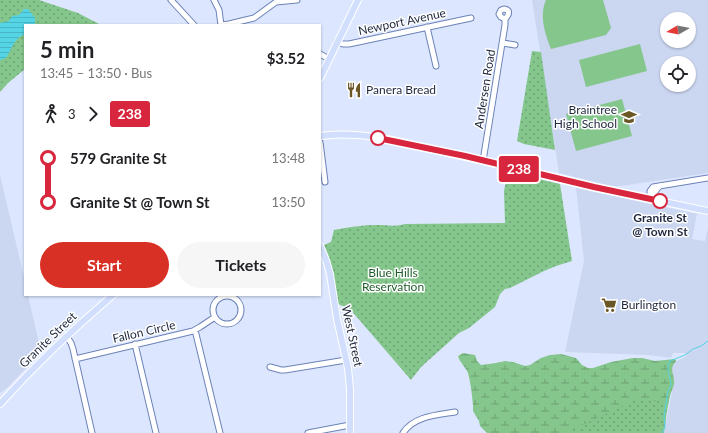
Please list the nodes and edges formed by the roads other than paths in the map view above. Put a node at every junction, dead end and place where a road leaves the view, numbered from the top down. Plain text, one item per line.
1 (171, 0) edge
2 (214, 0) edge
3 (297, 0) edge
4 (358, 0) edge
5 (471, 18) dead end
6 (505, 19) dead end
7 (193, 24) edge
8 (221, 24) edge
9 (229, 24) edge
10 (427, 27) junction
11 (337, 42) junction
12 (503, 42) junction
13 (515, 44) dead end
14 (321, 55) edge
15 (329, 59) junction
16 (436, 66) dead end
17 (321, 76) edge
18 (321, 136) edge
19 (321, 150) edge
20 (483, 161) junction
21 (708, 178) edge
22 (325, 182) dead end
23 (650, 199) junction
24 (708, 211) edge
25 (321, 248) edge
26 (112, 296) edge
27 (215, 317) junction
28 (195, 330) junction
29 (67, 337) junction
30 (135, 344) junction
31 (75, 359) junction
32 (346, 360) junction
33 (270, 367) dead end
34 (0, 404) edge
35 (455, 412) dead end
36 (350, 424) junction
37 (92, 433) edge
38 (156, 433) edge
39 (220, 433) edge
40 (308, 433) edge
41 (350, 433) edge
42 (403, 433) edge

1 - 7 street
2 - 8 street
3 - 9 street
4 - 11 main road
5 - 10 street, Newport Avenue
6 - 12 street, Andersen Road
10 - 11 street, Newport Avenue
10 - 16 street
11 - 15 main road
12 - 13 street
12 - 20 street, Andersen Road
14 - 15 street
15 - 17 main road
18 - 20 main road
19 - 22 street
20 - 23 main road
21 - 23 street
23 - 24 main road
25 - 32 main road, West Street
26 - 29 main road, Granite Street
27 - 27 street
27 - 28 street, Fallon Circle
28 - 30 street, Fallon Circle
28 - 39 street
29 - 31 street
29 - 34 main road, Granite Street
30 - 31 street, Fallon Circle
30 - 38 street
31 - 37 street
32 - 33 street
32 - 36 main road, West Street
35 - 42 street
36 - 40 street
36 - 41 main road, West Street

